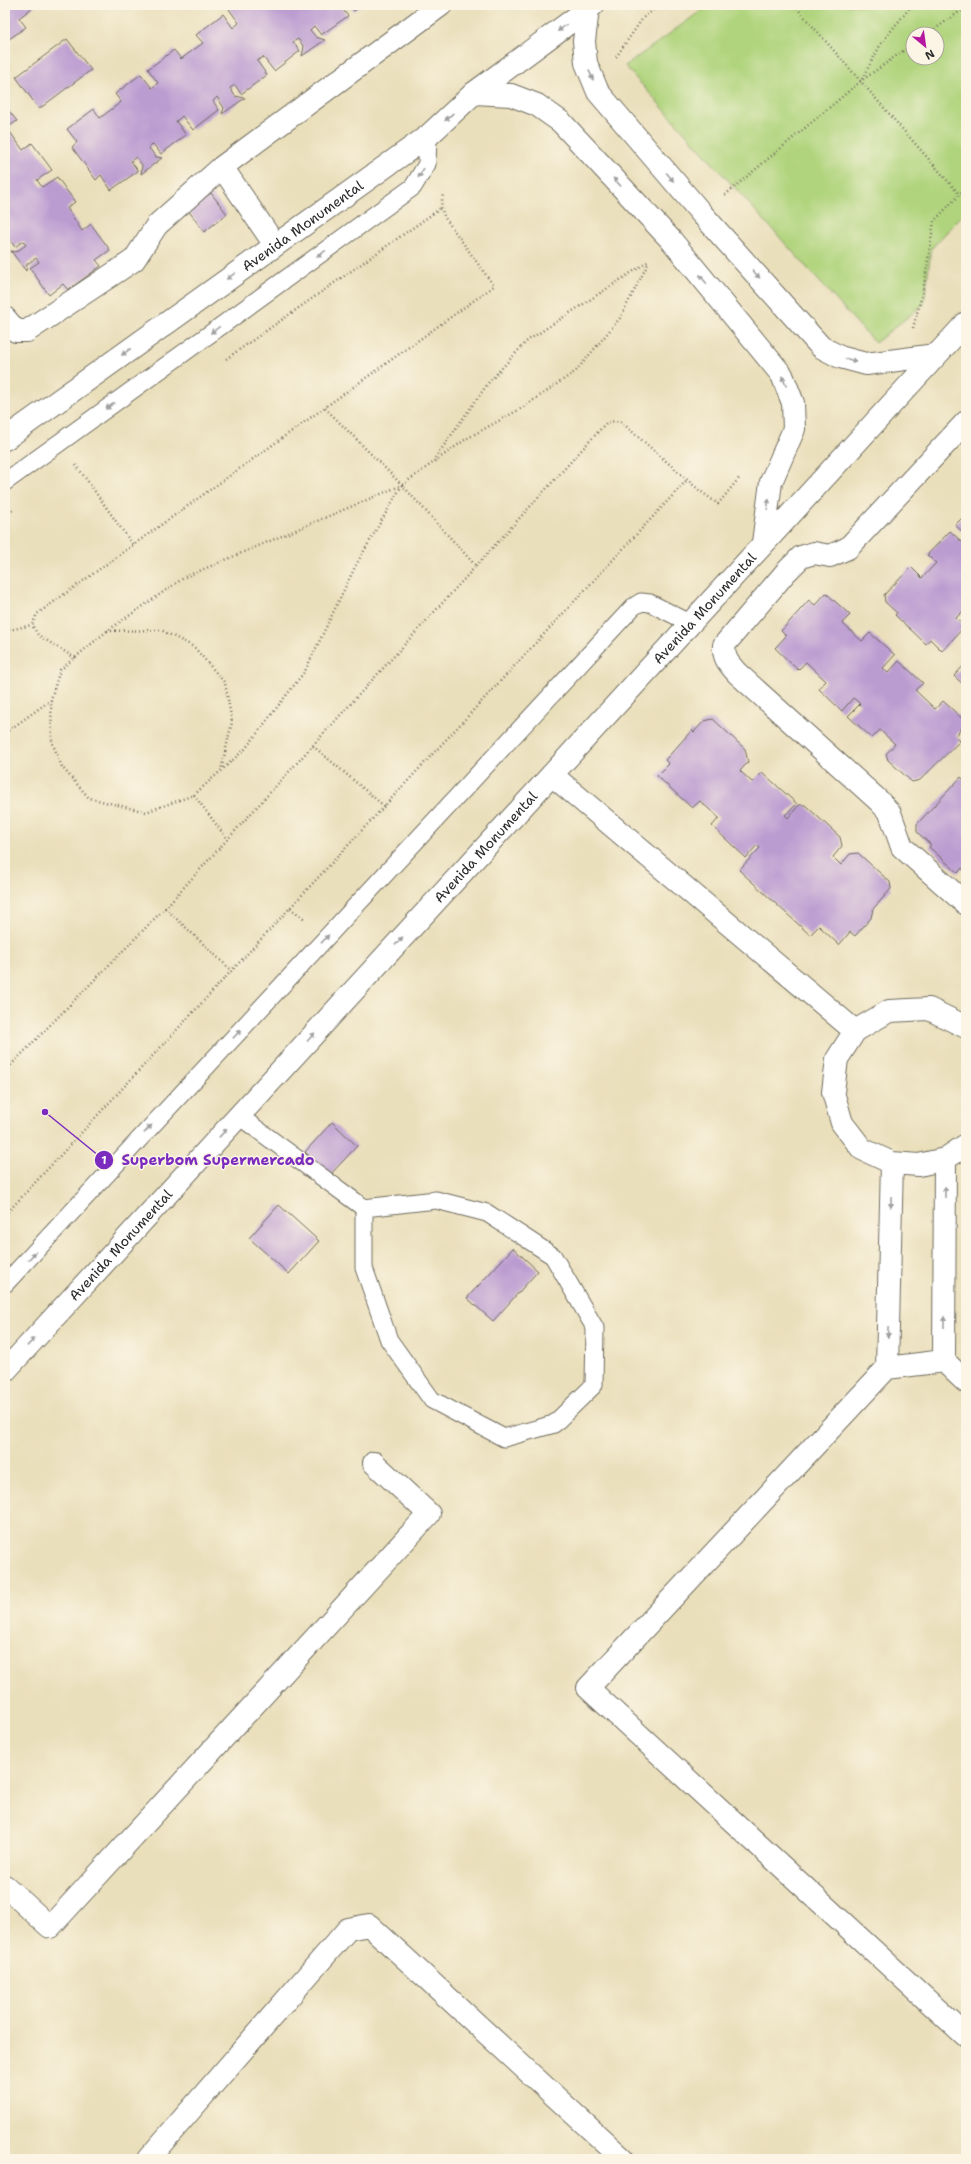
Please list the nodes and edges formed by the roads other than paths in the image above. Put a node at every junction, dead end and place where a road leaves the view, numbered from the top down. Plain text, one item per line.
1 (441, 5) edge
2 (591, 7) edge
3 (474, 93) junction
4 (428, 136) junction
5 (222, 167) junction
6 (275, 245) junction
7 (5, 318) edge
8 (966, 323) edge
9 (936, 355) junction
10 (966, 422) edge
11 (5, 439) edge
12 (5, 482) edge
13 (763, 543) junction
14 (692, 624) junction
15 (552, 775) junction
16 (966, 904) edge
17 (966, 1027) edge
18 (855, 1031) junction
19 (239, 1116) junction
20 (966, 1145) edge
21 (945, 1159) junction
22 (892, 1163) junction
23 (364, 1208) junction
24 (5, 1284) edge
25 (944, 1361) junction
26 (887, 1368) junction
27 (5, 1370) edge
28 (966, 1382) edge
29 (374, 1463) dead end
30 (5, 1886) edge
31 (966, 2036) edge
32 (148, 2159) edge
33 (624, 2159) edge

1 - 5 street
2 -> 3 street, Avenida Monumental
2 -> 9 street
3 -> 4 street, Avenida Monumental
13 -> 3 street
4 - 6 street, Avenida Monumental
4 -> 12 lane
5 - 6 street
5 - 7 street
6 -> 11 street, Avenida Monumental
8 - 9 street, Avenida Monumental
9 - 13 street, Avenida Monumental
10 - 16 street
13 - 14 street, Avenida Monumental
14 - 15 street, Avenida Monumental
24 -> 14 lane
15 - 18 street
19 -> 15 street, Avenida Monumental
17 - 18 street
18 - 22 street
19 - 23 lane
27 -> 19 street, Avenida Monumental
20 - 21 street
21 - 22 street
25 -> 21 street
22 -> 26 street
23 - 23 lane
25 - 26 street
25 - 28 street
26 - 31 street
29 - 30 street
32 - 33 street

